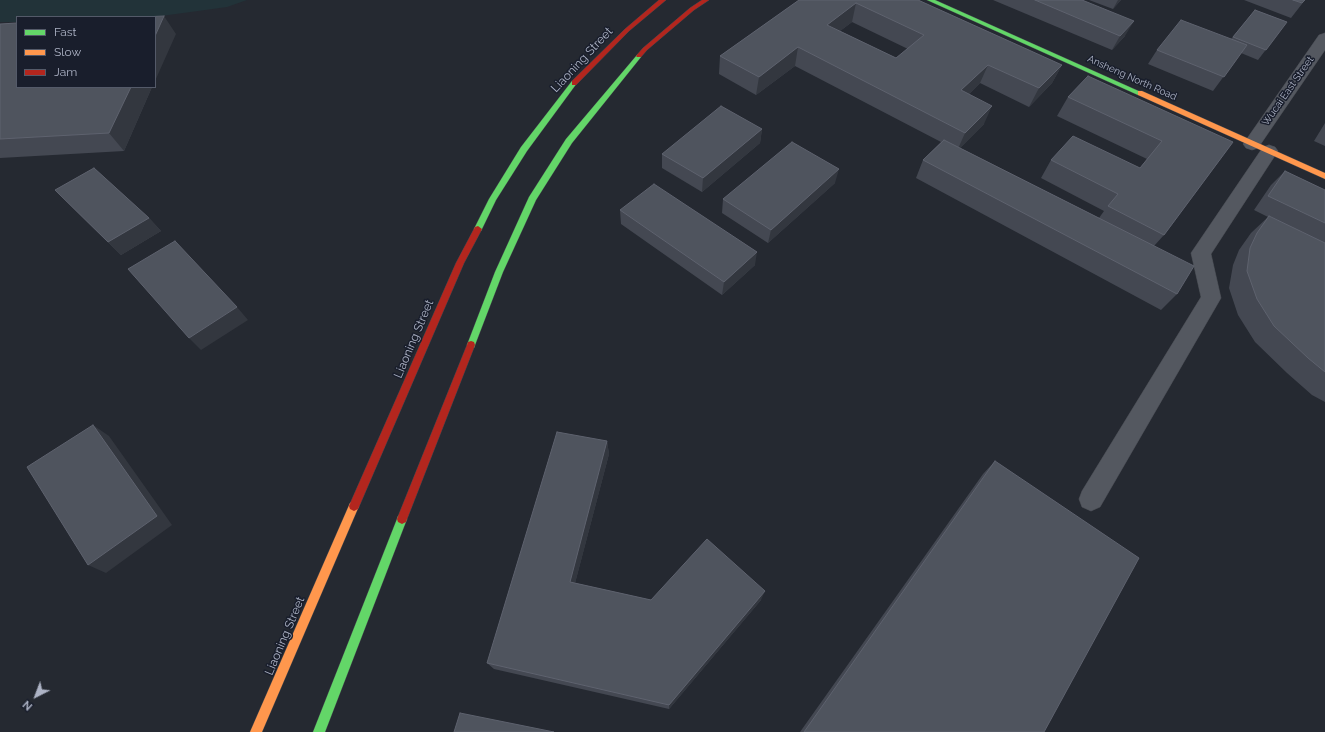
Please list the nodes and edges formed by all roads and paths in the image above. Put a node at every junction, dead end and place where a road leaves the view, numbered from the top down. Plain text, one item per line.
1 (663, 0) edge
2 (706, 0) edge
3 (930, 0) edge
4 (1325, 38) edge
5 (1260, 147) junction
6 (1325, 176) edge
7 (1091, 499) dead end
8 (256, 732) edge
9 (319, 732) edge

1 - 8 street, Liaoning Street
2 - 9 street
3 - 5 street, Ansheng North Road
4 - 5 street, Wucai East Street
5 - 6 street, Ansheng North Road
5 - 7 street, Wucai East Street

